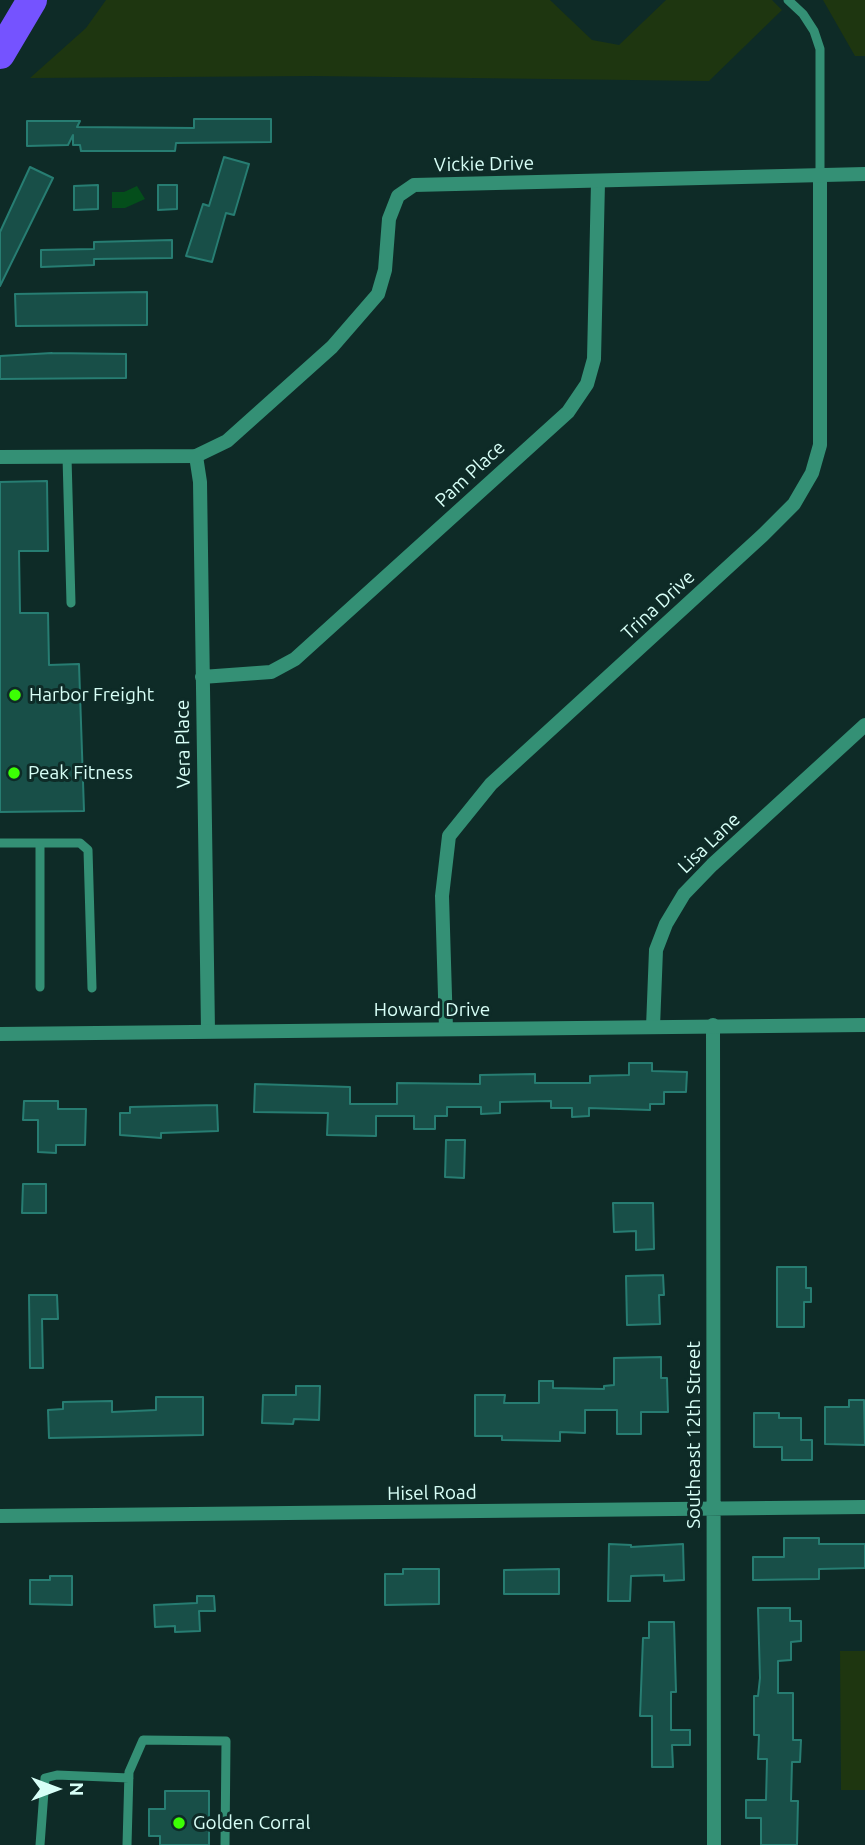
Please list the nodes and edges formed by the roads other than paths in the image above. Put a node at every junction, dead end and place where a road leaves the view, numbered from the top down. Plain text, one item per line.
1 (32, 0) edge
2 (788, 0) edge
3 (0, 54) edge
4 (820, 174) junction
5 (865, 174) edge
6 (598, 182) junction
7 (196, 456) junction
8 (0, 457) edge
9 (67, 457) junction
10 (71, 603) dead end
11 (202, 677) junction
12 (865, 725) edge
13 (0, 843) edge
14 (40, 843) junction
15 (40, 987) dead end
16 (92, 988) dead end
17 (713, 1025) junction
18 (865, 1025) edge
19 (653, 1027) junction
20 (446, 1029) junction
21 (208, 1031) junction
22 (0, 1034) edge
23 (865, 1507) edge
24 (713, 1510) junction
25 (0, 1516) edge
26 (129, 1778) junction
27 (40, 1845) edge
28 (127, 1845) edge
29 (225, 1845) edge
30 (714, 1845) edge

1 - 3 highway
2 - 4 lane
4 - 5 street, Vickie Drive
4 - 6 street, Vickie Drive
4 - 20 street, Trina Drive
6 - 7 street, Vickie Drive
6 - 11 street, Pam Place
7 - 9 street, Vickie Drive
7 - 11 street, Vera Place
8 - 9 street, Vickie Drive
9 - 10 lane
11 - 21 street, Vera Place
12 - 19 street, Lisa Lane
13 - 14 lane
14 - 15 lane
14 - 16 lane
17 - 18 street, Howard Drive
17 - 19 street, Howard Drive
17 - 24 street, Southeast 12th Street
19 - 20 street, Howard Drive
20 - 21 street, Howard Drive
21 - 22 street, Howard Drive
23 - 24 street, Hisel Road
24 - 25 street, Hisel Road
24 - 30 street, Southeast 12th Street
26 - 27 lane
26 - 28 lane
26 - 29 lane

